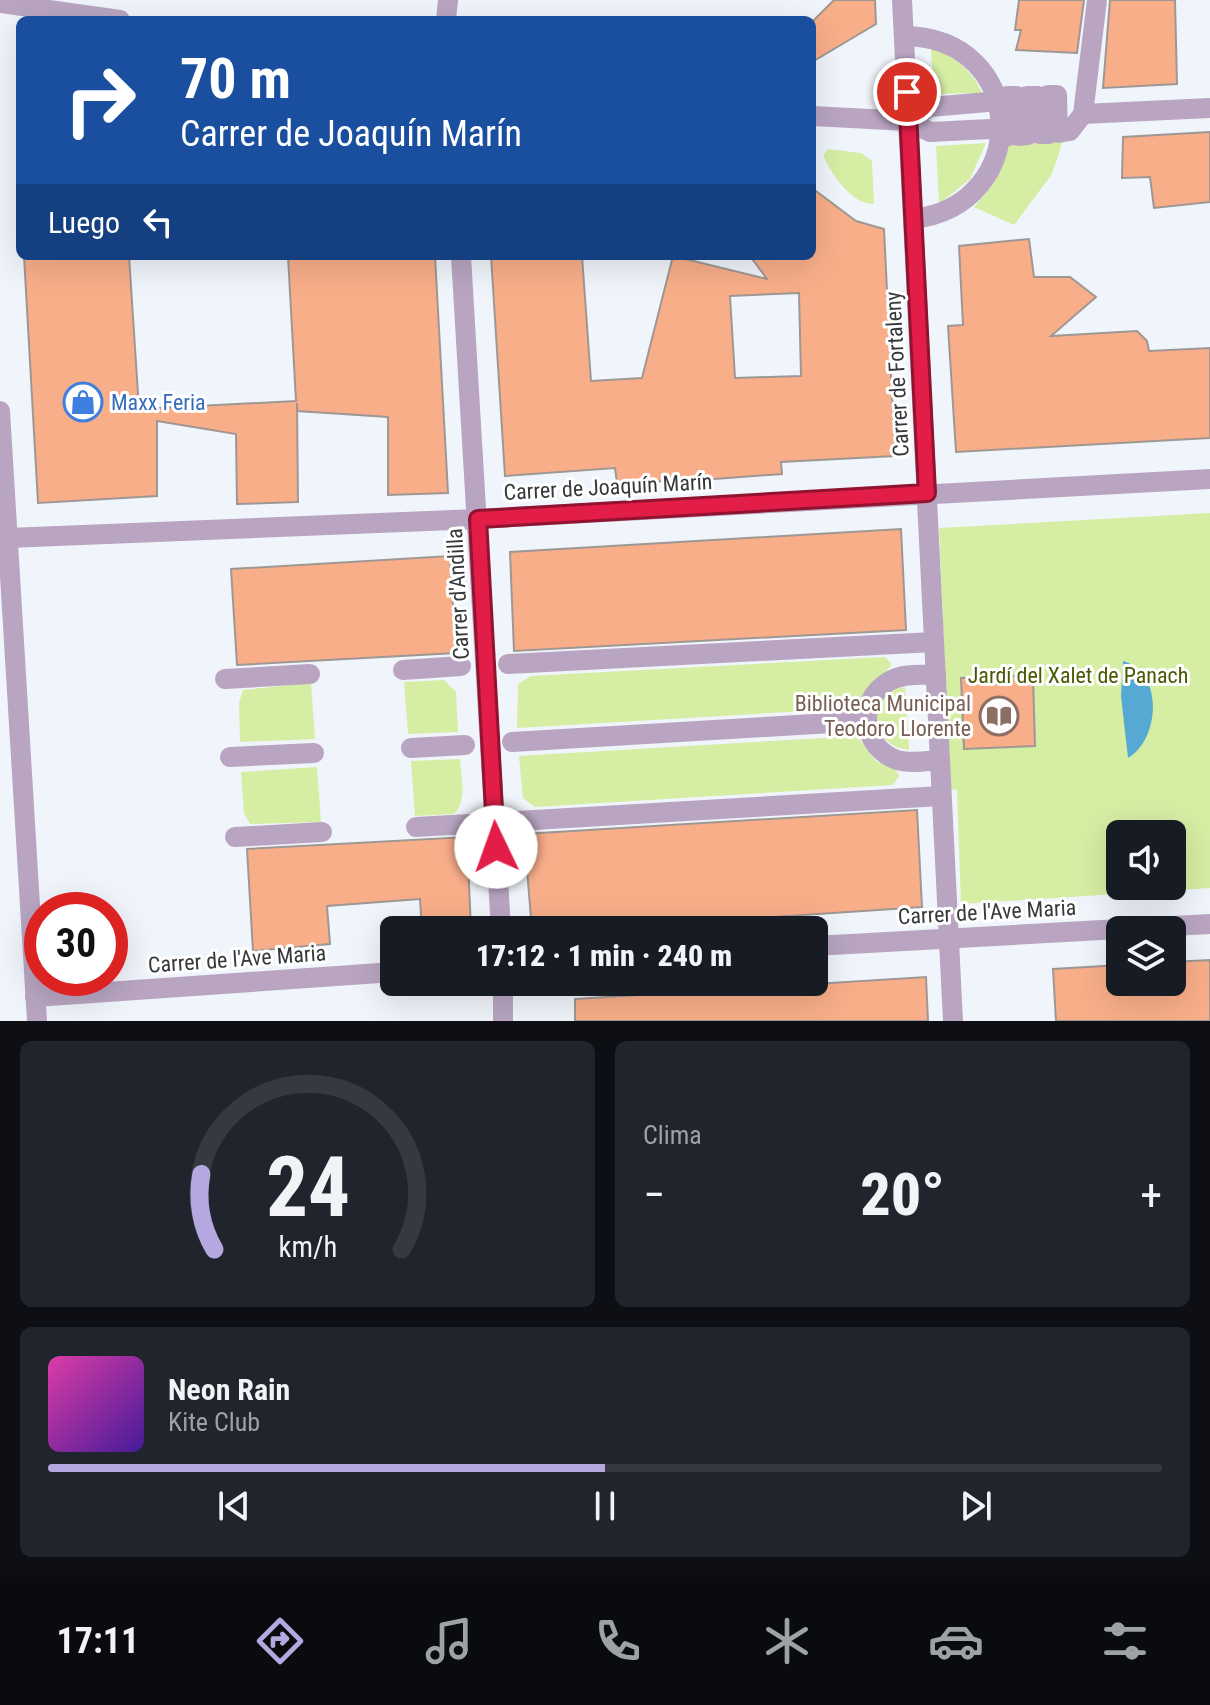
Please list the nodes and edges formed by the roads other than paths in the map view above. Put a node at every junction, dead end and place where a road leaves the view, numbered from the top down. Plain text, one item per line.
1 (902, 0) edge
2 (1097, 0) edge
3 (0, 3) edge
4 (92, 16) edge
5 (904, 36) junction
6 (999, 101) junction
7 (1210, 108) edge
8 (1083, 114) junction
9 (816, 116) edge
10 (908, 121) junction
11 (1004, 134) junction
12 (913, 219) junction
13 (461, 260) edge
14 (0, 411) edge
15 (2, 463) edge
16 (1210, 479) edge
17 (927, 493) junction
18 (478, 519) junction
19 (8, 538) junction
20 (934, 642) junction
21 (508, 664) dead end
22 (461, 666) dead end
23 (403, 670) dead end
24 (310, 674) dead end
25 (936, 675) junction
26 (225, 679) dead end
27 (865, 721) junction
28 (512, 742) dead end
29 (465, 745) dead end
30 (411, 748) dead end
31 (314, 753) dead end
32 (230, 757) dead end
33 (940, 760) junction
34 (941, 796) junction
35 (517, 821) dead end
36 (469, 824) dead end
37 (416, 827) dead end
38 (322, 832) dead end
39 (235, 837) dead end
40 (500, 916) edge
41 (1210, 924) edge
42 (948, 938) junction
43 (828, 945) edge
44 (380, 973) edge
45 (503, 996) edge
46 (35, 997) junction
47 (37, 1021) edge
48 (503, 1021) edge
49 (953, 1021) edge

1 - 5 street, Carrer de Fortaleny
2 - 8 street
3 - 4 street
5 - 6 street
5 - 10 street, Carrer de Fortaleny
6 - 10 street
6 - 11 street
7 - 8 street
8 - 11 street
9 - 10 street
10 - 11 street
10 - 12 street, Carrer de Fortaleny
11 - 12 street
12 - 17 street, Carrer de Fortaleny
13 - 18 street, Carrer d'Andilla
14 - 15 street
15 - 19 street
16 - 17 street, Carrer de Joaquín Marín
17 - 18 street, Carrer de Joaquín Marín
17 - 20 street, Carrer de Fortaleny
18 - 19 street, Carrer de Joaquín Marín
18 - 40 street, Carrer d'Andilla
19 - 46 street
20 - 21 street
20 - 25 street, Carrer de Fortaleny
22 - 23 street
24 - 26 street
25 - 27 street
25 - 33 street, Carrer de Fortaleny
27 - 28 street
27 - 33 street
29 - 30 street
31 - 32 street
33 - 34 street, Carrer de Fortaleny
34 - 35 street
34 - 42 street, Carrer de Fortaleny
36 - 37 street
38 - 39 street
41 - 42 street, Carrer de l'Ave Maria
42 - 43 street, Carrer de l'Ave Maria
42 - 49 street, Carrer de Fortaleny
44 - 46 street, Carrer de l'Ave Maria
45 - 48 street
46 - 47 street

